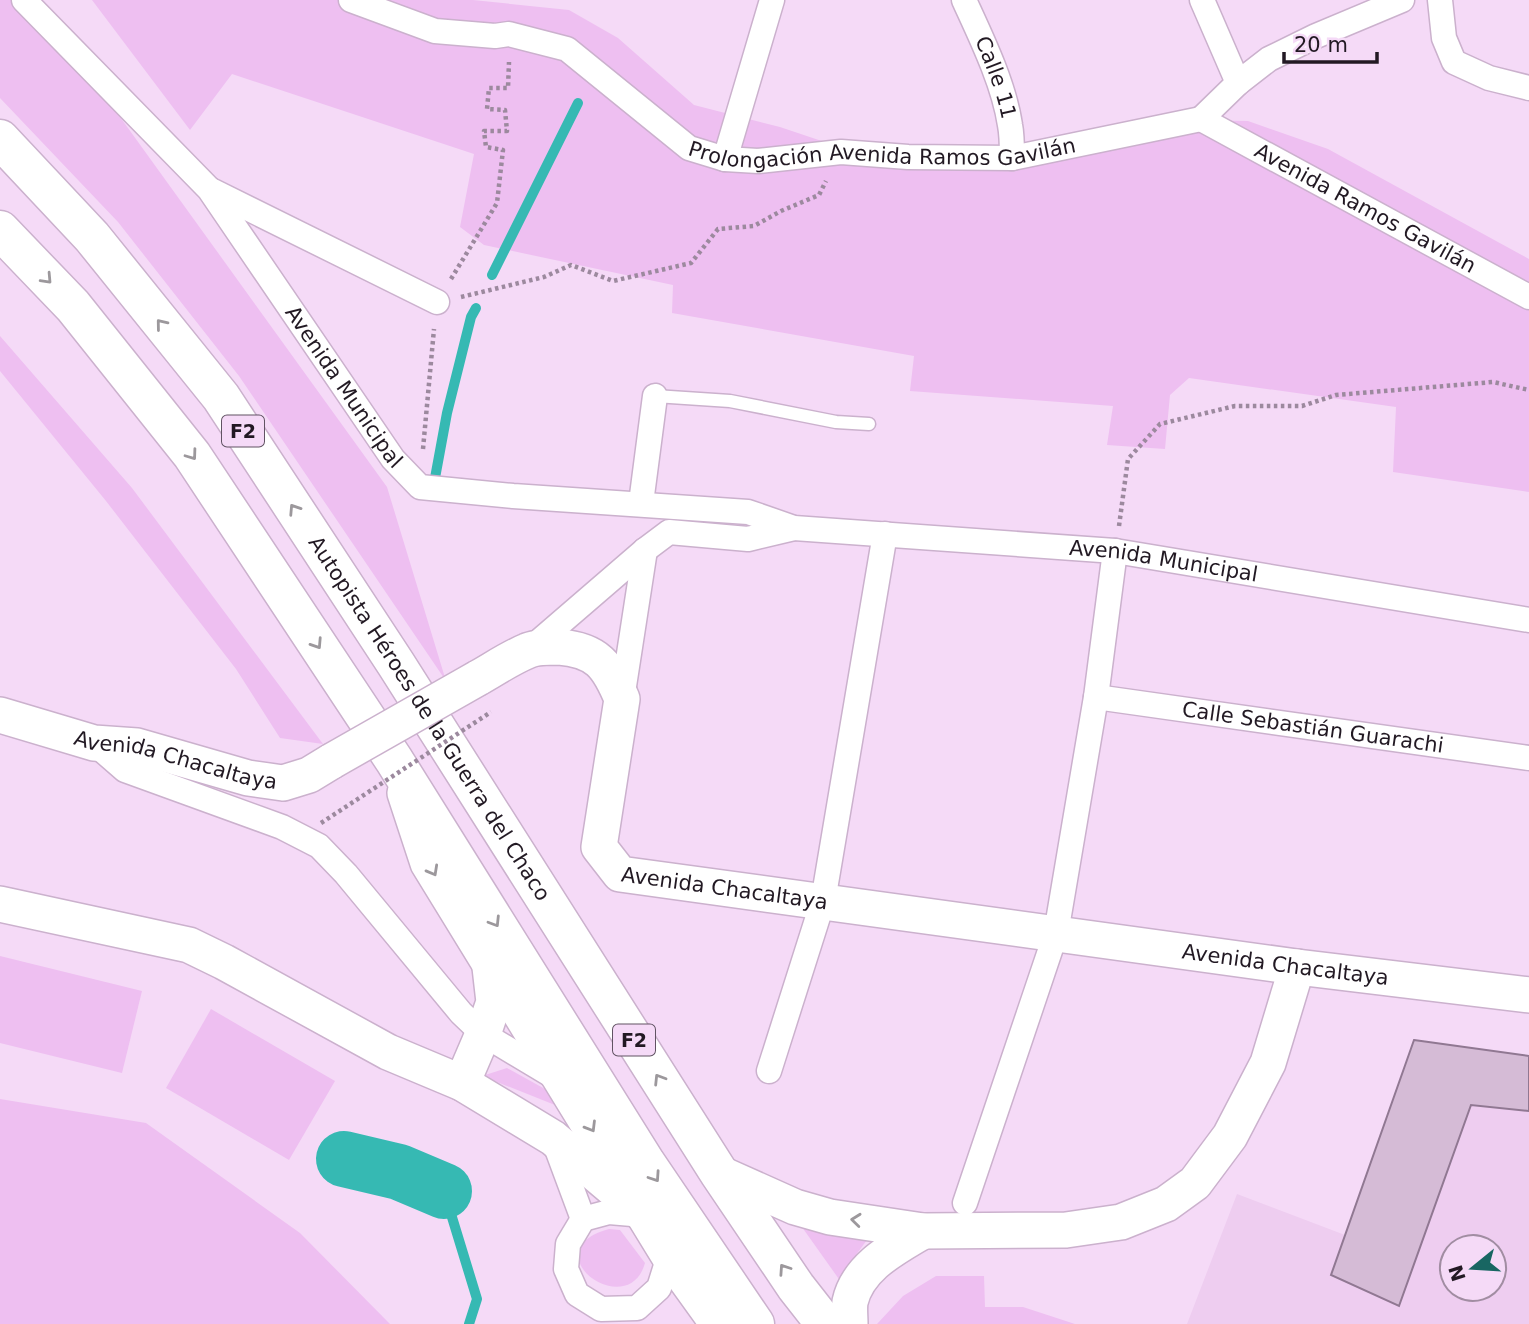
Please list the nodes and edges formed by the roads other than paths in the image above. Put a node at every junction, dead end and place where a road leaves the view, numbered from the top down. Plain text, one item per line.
1 (24, 0) edge
2 (772, 0) edge
3 (964, 0) edge
4 (1202, 0) edge
5 (1402, 0) edge
6 (1440, 0) edge
7 (358, 2) edge
8 (1238, 83) junction
9 (1529, 88) edge
10 (1202, 119) junction
11 (0, 139) edge
12 (1012, 158) junction
13 (725, 159) junction
14 (209, 189) junction
15 (0, 230) edge
16 (1529, 298) edge
17 (437, 302) road end
18 (655, 396) joint
19 (869, 424) dead end
20 (641, 503) junction
21 (794, 528) junction
22 (885, 534) junction
23 (645, 550) junction
24 (1115, 551) junction
25 (1529, 620) edge
26 (529, 650) junction
27 (1096, 697) junction
28 (622, 699) junction
29 (0, 715) edge
30 (94, 743) junction
31 (1529, 758) edge
32 (394, 760) junction
33 (823, 901) junction
34 (0, 904) edge
35 (1056, 933) junction
36 (490, 966) junction
37 (1297, 967) junction
38 (1529, 995) edge
39 (483, 1034) junction
40 (769, 1071) dead end
41 (562, 1081) junction
42 (462, 1083) junction
43 (553, 1138) junction
44 (719, 1172) junction
45 (965, 1203) dead end
46 (644, 1215) junction
47 (583, 1219) junction
48 (923, 1231) junction
49 (669, 1256) junction
50 (643, 1316) edge
51 (718, 1324) edge
52 (755, 1324) edge
53 (825, 1324) edge
54 (850, 1324) edge

1 - 14 street, Avenida Municipal
2 - 13 street
3 - 12 street, Calle 11
4 - 8 street
5 - 8 street
6 - 9 street
7 - 13 street, Prolongación Avenida Ramos Gavilán
8 - 10 street
10 - 12 street, Prolongación Avenida Ramos Gavilán
10 - 16 street, Avenida Ramos Gavilán
44 -> 11 highway, Autopista Héroes de la Guerra del Chaco / F2
12 - 13 street, Prolongación Avenida Ramos Gavilán
14 - 17 street
14 - 20 street, Avenida Municipal
15 -> 32 highway, F2
18 - 19 lane
18 - 20 street
20 - 21 street, Avenida Municipal
21 - 22 street, Avenida Municipal
21 - 23 street, Avenida Municipal
22 - 24 street, Avenida Municipal
22 - 33 street
23 - 26 street, Avenida Municipal
23 - 28 street
24 - 25 street, Avenida Municipal
24 - 27 street
26 - 28 street, Avenida Chacaltaya
26 - 30 street, Avenida Chacaltaya, bridge
27 - 31 street, Calle Sebastián Guarachi
27 - 35 street
28 - 33 street, Avenida Chacaltaya
29 - 30 street, Avenida Chacaltaya
30 - 39 street
32 -> 36 street
32 -> 52 highway, F2
33 - 35 street, Avenida Chacaltaya
33 - 40 street
34 - 42 street
35 - 37 street, Avenida Chacaltaya
35 - 45 street
36 - 39 street
36 - 41 street
37 - 38 street, Avenida Chacaltaya
37 - 48 street
39 - 41 street
39 - 42 street
41 -> 46 street
42 - 43 street
43 - 46 street
43 - 47 street
48 -> 44 street
53 -> 44 highway, Autopista Héroes de la Guerra del Chaco / F2
46 - 47 street
46 - 49 street
47 - 50 street
48 - 54 street
49 - 50 street
49 - 51 street

